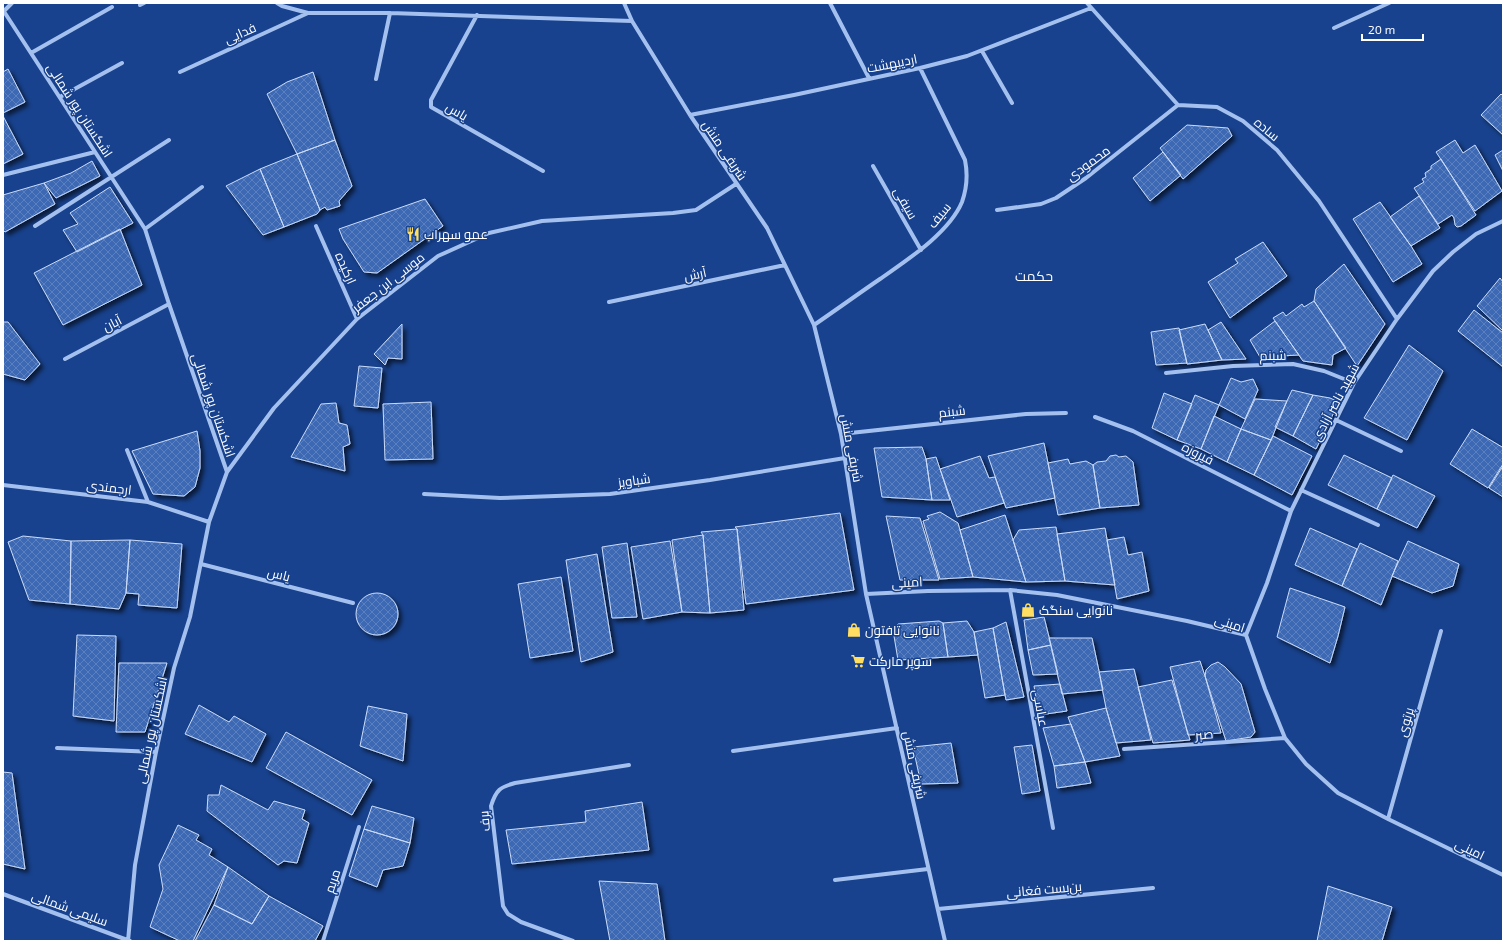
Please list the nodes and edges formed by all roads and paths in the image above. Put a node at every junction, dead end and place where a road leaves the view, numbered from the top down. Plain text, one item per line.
1 (12, 3) edge
2 (277, 3) edge
3 (624, 3) edge
4 (830, 3) edge
5 (1087, 3) edge
6 (1389, 3) edge
7 (112, 7) dead end
8 (1091, 8) junction
9 (3, 10) edge
10 (308, 13) junction
11 (390, 13) junction
12 (477, 15) junction
13 (632, 21) junction
14 (1334, 28) dead end
15 (982, 51) junction
16 (31, 53) junction
17 (122, 63) dead end
18 (920, 68) junction
19 (180, 72) dead end
20 (869, 78) junction
21 (376, 79) dead end
22 (60, 97) junction
23 (1012, 103) dead end
24 (1178, 105) junction
25 (690, 115) junction
26 (169, 140) dead end
27 (95, 152) junction
28 (873, 166) dead end
29 (543, 171) dead end
30 (3, 175) edge
31 (111, 177) junction
32 (736, 184) junction
33 (202, 187) dead end
34 (997, 210) dead end
35 (1503, 221) edge
36 (34, 226) dead end
37 (316, 226) dead end
38 (145, 229) junction
39 (920, 250) junction
40 (785, 265) junction
41 (609, 302) dead end
42 (169, 304) junction
43 (357, 319) junction
44 (1397, 319) junction
45 (814, 325) junction
46 (65, 359) dead end
47 (1166, 373) dead end
48 (1354, 383) junction
49 (1066, 413) dead end
50 (1095, 417) dead end
51 (1336, 420) junction
52 (841, 434) junction
53 (127, 450) dead end
54 (1401, 450) dead end
55 (845, 458) junction
56 (227, 472) junction
57 (3, 485) edge
58 (1301, 490) junction
59 (424, 494) dead end
60 (148, 502) junction
61 (1291, 511) junction
62 (209, 522) junction
63 (1378, 525) dead end
64 (200, 564) junction
65 (1010, 590) junction
66 (866, 594) junction
67 (353, 603) dead end
68 (1441, 631) dead end
69 (1246, 635) junction
70 (897, 728) junction
71 (1285, 738) junction
72 (57, 748) dead end
73 (1124, 750) dead end
74 (733, 751) dead end
75 (156, 752) junction
76 (629, 765) dead end
77 (1388, 819) junction
78 (359, 827) dead end
79 (1053, 828) dead end
80 (928, 869) junction
81 (1503, 876) edge
82 (835, 880) dead end
83 (1153, 888) dead end
84 (3, 894) edge
85 (938, 909) junction
86 (129, 940) edge
87 (323, 941) edge
88 (573, 941) edge
89 (945, 941) edge

1 - 9 street
2 - 10 street
3 - 13 street, شریفی منش
4 - 20 street
5 - 8 street
6 - 14 street
7 - 16 street
8 - 15 street, اردیبهشت
8 - 24 street
9 - 16 street, اشکستان پور شمالی
10 - 11 street
10 - 19 street, فدایی
11 - 12 street
11 - 21 street
12 - 13 street
12 - 29 street, یاس
13 - 25 street, شریفی منش
15 - 18 street, اردیبهشت
15 - 23 street
16 - 22 street, اشکستان پور شمالی
17 - 22 street
18 - 20 street, اردیبهشت
18 - 39 street, سیف
20 - 25 street, اردیبهشت
22 - 27 street, اشکستان پور شمالی
24 - 34 street, محمودی
24 - 44 street, ساده
25 - 32 street, شریفی منش
26 - 31 street
27 - 30 street
27 - 31 street, اشکستان پور شمالی
28 - 39 street, سیفی
31 - 36 street
31 - 38 street, اشکستان پور شمالی
32 - 40 street, شریفی منش
32 - 43 street, موسی ابن جعفر
33 - 38 street
35 - 44 street, شهید ناصر آزادی
37 - 43 street, ارکیده
38 - 42 street, اشکستان پور شمالی
39 - 45 street, سیف
40 - 41 street, آرش
40 - 45 street, شریفی منش
42 - 46 street, آبان
42 - 56 street, اشکستان پور شمالی
43 - 56 street, موسی ابن جعفر
44 - 48 street, شهید ناصر آزادی
45 - 52 street, شریفی منش
47 - 48 street, شبنم
48 - 51 street, شهید ناصر آزادی
49 - 52 street, شبنم
50 - 61 street, فیروزه
51 - 54 street
51 - 58 street, شهید ناصر آزادی
52 - 55 street, شریفی منش
53 - 60 street
55 - 59 street, شباویز
55 - 66 street, شریفی منش
56 - 62 street, اشکستان پور شمالی
57 - 60 street, ارجمندی
58 - 61 street, شهید ناصر آزادی
58 - 63 street
60 - 62 street, ارجمندی
61 - 69 street, شهید ناصر آزادی
62 - 64 street, اشکستان پور شمالی
64 - 67 street, یاس
64 - 75 street, اشکستان پور شمالی
65 - 66 street, امینی
65 - 69 street, امینی
65 - 79 street, عباسی
66 - 70 street, شریفی منش
68 - 77 street, پرتوی
69 - 71 street, امینی
70 - 74 street
70 - 80 street, شریفی منش
71 - 73 street, صبر
71 - 77 street, امینی
72 - 75 street
75 - 86 street, اشکستان پور شمالی
76 - 88 street, برف
77 - 81 street, امینی
78 - 87 street, مریم
80 - 82 street
80 - 85 street, شریفی منش
83 - 85 street, بن‌بست فغانی
84 - 86 street, سلیمی شمالی
85 - 89 street, شریفی منش

